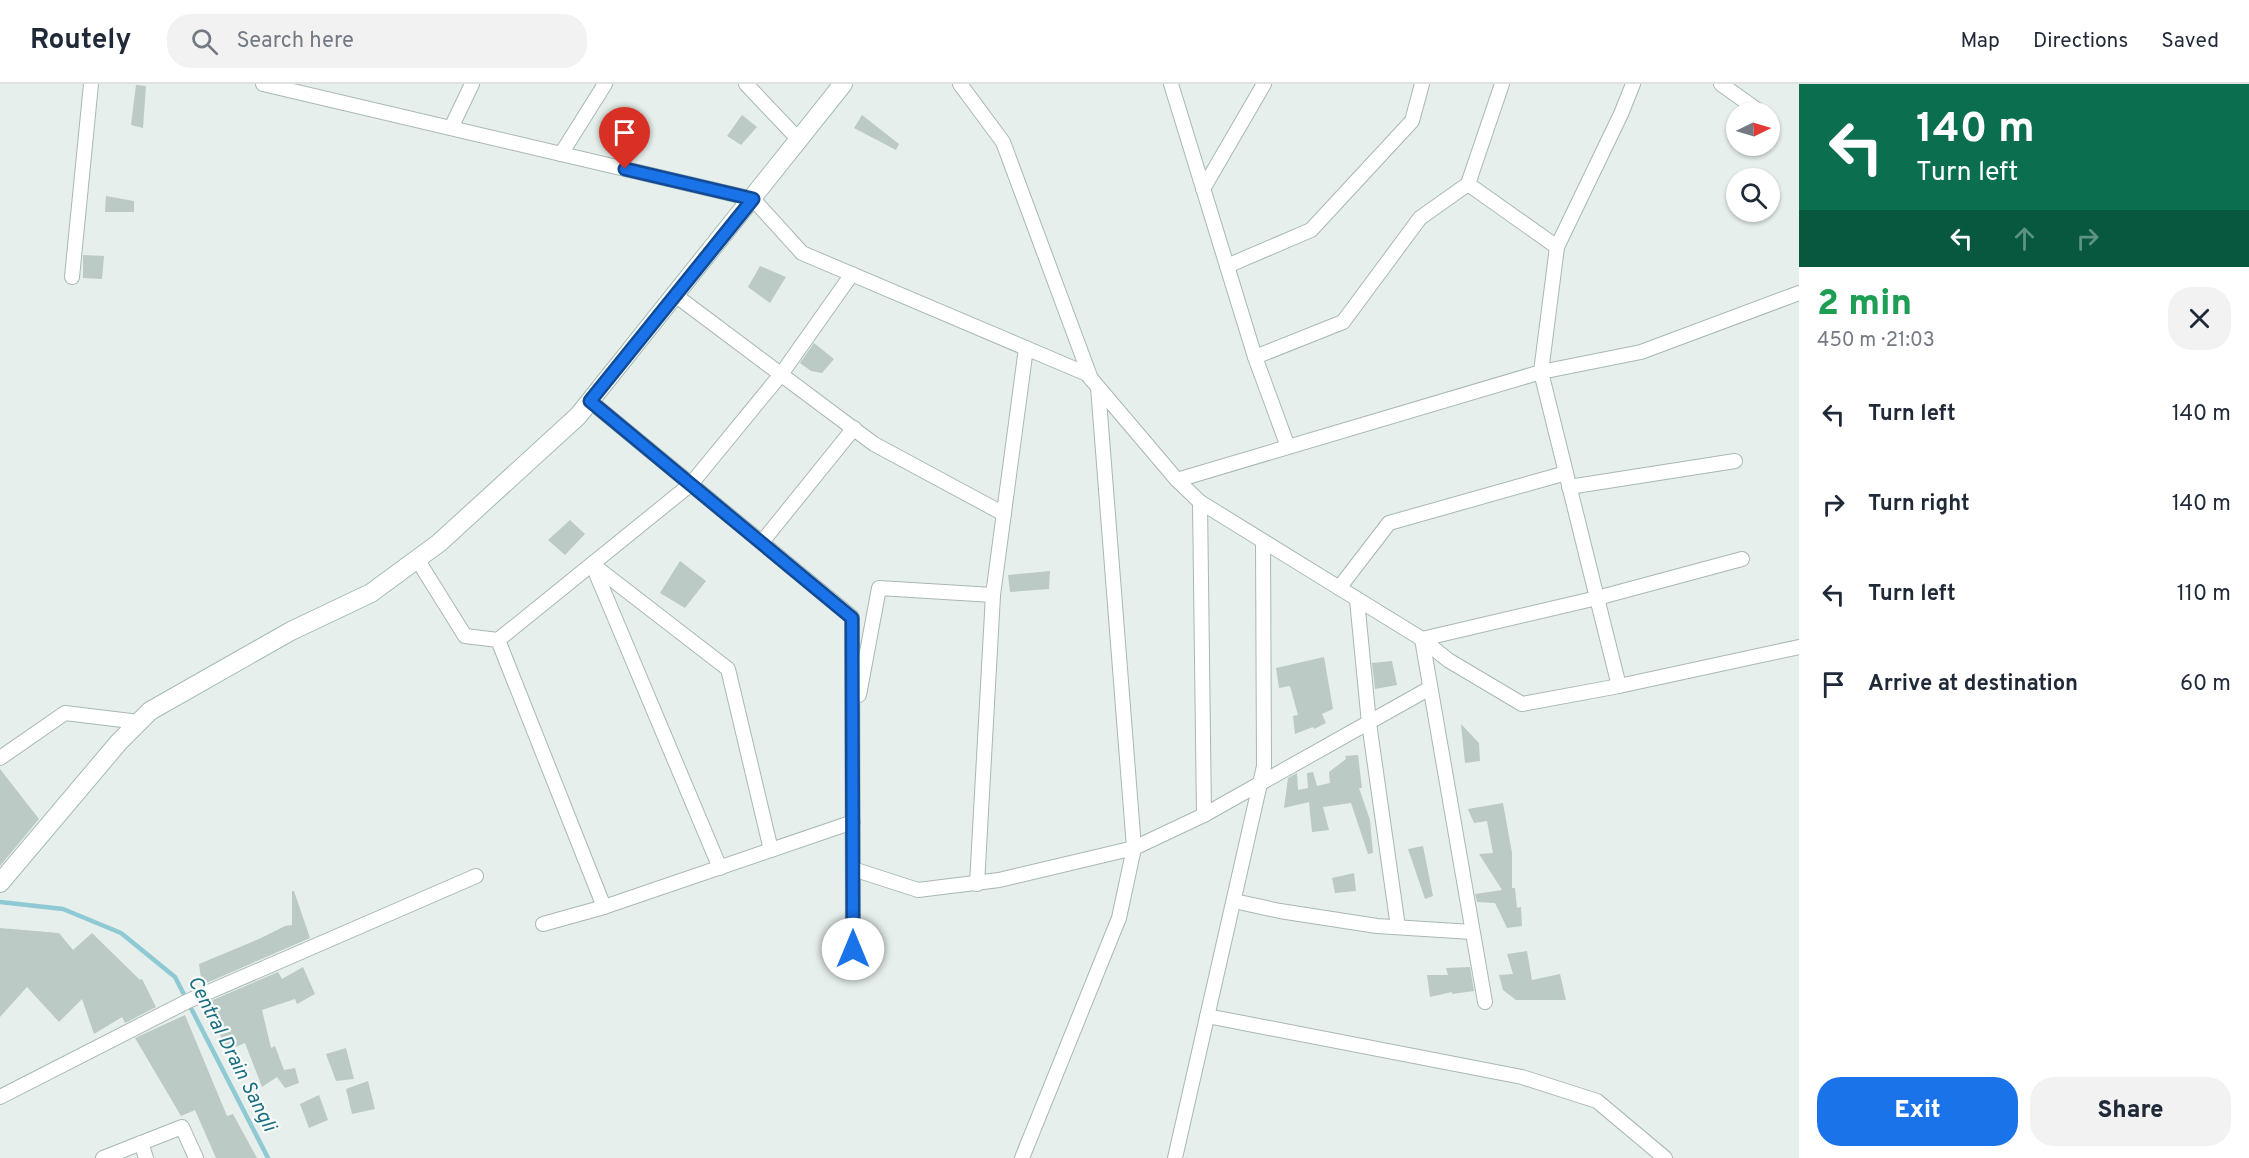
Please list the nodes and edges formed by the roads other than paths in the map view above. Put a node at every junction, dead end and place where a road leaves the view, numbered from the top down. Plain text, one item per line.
1 (91, 84) edge
2 (262, 84) edge
3 (472, 84) edge
4 (604, 84) edge
5 (746, 84) edge
6 (843, 84) edge
7 (960, 84) edge
8 (1171, 84) edge
9 (1264, 84) edge
10 (1422, 84) edge
11 (1502, 84) edge
12 (1633, 84) edge
13 (1721, 84) edge
14 (1746, 102) edge
15 (451, 128) junction
16 (800, 141) junction
17 (561, 154) junction
18 (1468, 184) junction
19 (1203, 189) junction
20 (753, 199) junction
21 (1557, 247) junction
22 (1227, 266) junction
23 (852, 274) junction
24 (72, 277) dead end
25 (1799, 293) edge
26 (675, 295) junction
27 (1026, 348) junction
28 (1255, 357) junction
29 (1541, 372) junction
30 (780, 374) junction
31 (1095, 383) junction
32 (590, 401) junction
33 (854, 428) junction
34 (1288, 447) junction
35 (1735, 461) dead end
36 (1566, 473) junction
37 (1177, 480) junction
38 (691, 484) junction
39 (1569, 487) junction
40 (1200, 502) junction
41 (1004, 514) junction
42 (1263, 541) junction
43 (762, 542) junction
44 (417, 559) junction
45 (1742, 559) dead end
46 (592, 564) junction
47 (1339, 588) junction
48 (993, 595) junction
49 (1597, 598) junction
50 (1358, 600) junction
51 (1422, 639) junction
52 (498, 640) junction
53 (1799, 647) edge
54 (1619, 686) junction
55 (1430, 688) junction
56 (139, 722) junction
57 (1369, 723) junction
58 (852, 728) junction
59 (0, 758) edge
60 (1260, 784) junction
61 (1204, 815) junction
62 (853, 822) junction
63 (1134, 848) junction
64 (771, 850) junction
65 (720, 868) junction
66 (852, 869) junction
67 (476, 876) dead end
68 (0, 883) edge
69 (977, 884) junction
70 (1234, 901) junction
71 (604, 908) junction
72 (543, 924) dead end
73 (1398, 927) junction
74 (1472, 932) junction
75 (853, 949) dead end
76 (1485, 1002) dead end
77 (1207, 1016) junction
78 (0, 1097) edge
79 (141, 1143) junction
80 (103, 1158) edge
81 (146, 1158) edge
82 (196, 1158) edge
83 (1022, 1158) edge
84 (1175, 1158) edge
85 (1665, 1158) edge

1 - 24 street
2 - 15 street
3 - 15 street
4 - 17 street
5 - 16 street
6 - 16 main road
7 - 31 street
8 - 19 street
9 - 19 street
10 - 22 street
11 - 18 street
12 - 21 street
13 - 14 street
15 - 17 street
16 - 20 main road
17 - 20 street
18 - 21 street
18 - 28 street
19 - 22 street
20 - 23 street
20 - 26 main road
21 - 29 street
22 - 28 street
23 - 27 street
23 - 30 street
25 - 29 street
26 - 30 street
26 - 32 main road
27 - 31 street
27 - 41 street
28 - 34 street
29 - 34 street
29 - 36 street
30 - 33 street
30 - 38 street
31 - 37 street
31 - 63 street
32 - 38 street
32 - 44 main road
33 - 41 street
33 - 43 street
34 - 37 street
35 - 39 street
36 - 39 street
36 - 47 street
37 - 40 street
38 - 43 street
38 - 46 street
39 - 49 street
40 - 42 street
40 - 61 street
41 - 48 street
42 - 47 street
42 - 60 street
43 - 58 street
44 - 52 street
44 - 56 main road
45 - 49 street
46 - 52 street
46 - 64 street
46 - 65 street
47 - 50 street
48 - 58 street
48 - 69 street
49 - 51 street
49 - 54 street
50 - 51 street
50 - 57 street
51 - 54 street
51 - 55 street
52 - 71 street
53 - 54 street
55 - 57 street
55 - 74 street
56 - 59 street
56 - 68 main road
57 - 60 street
57 - 73 street
58 - 62 street
60 - 61 street
60 - 70 street
61 - 63 street
62 - 64 street
62 - 66 street
63 - 69 street
63 - 83 street
64 - 65 street
65 - 71 street
66 - 69 street
66 - 75 street
67 - 78 street
70 - 73 street
70 - 77 street
71 - 72 street
73 - 74 street
74 - 76 street
77 - 84 street
77 - 85 street
79 - 80 street
79 - 81 street
79 - 82 street

